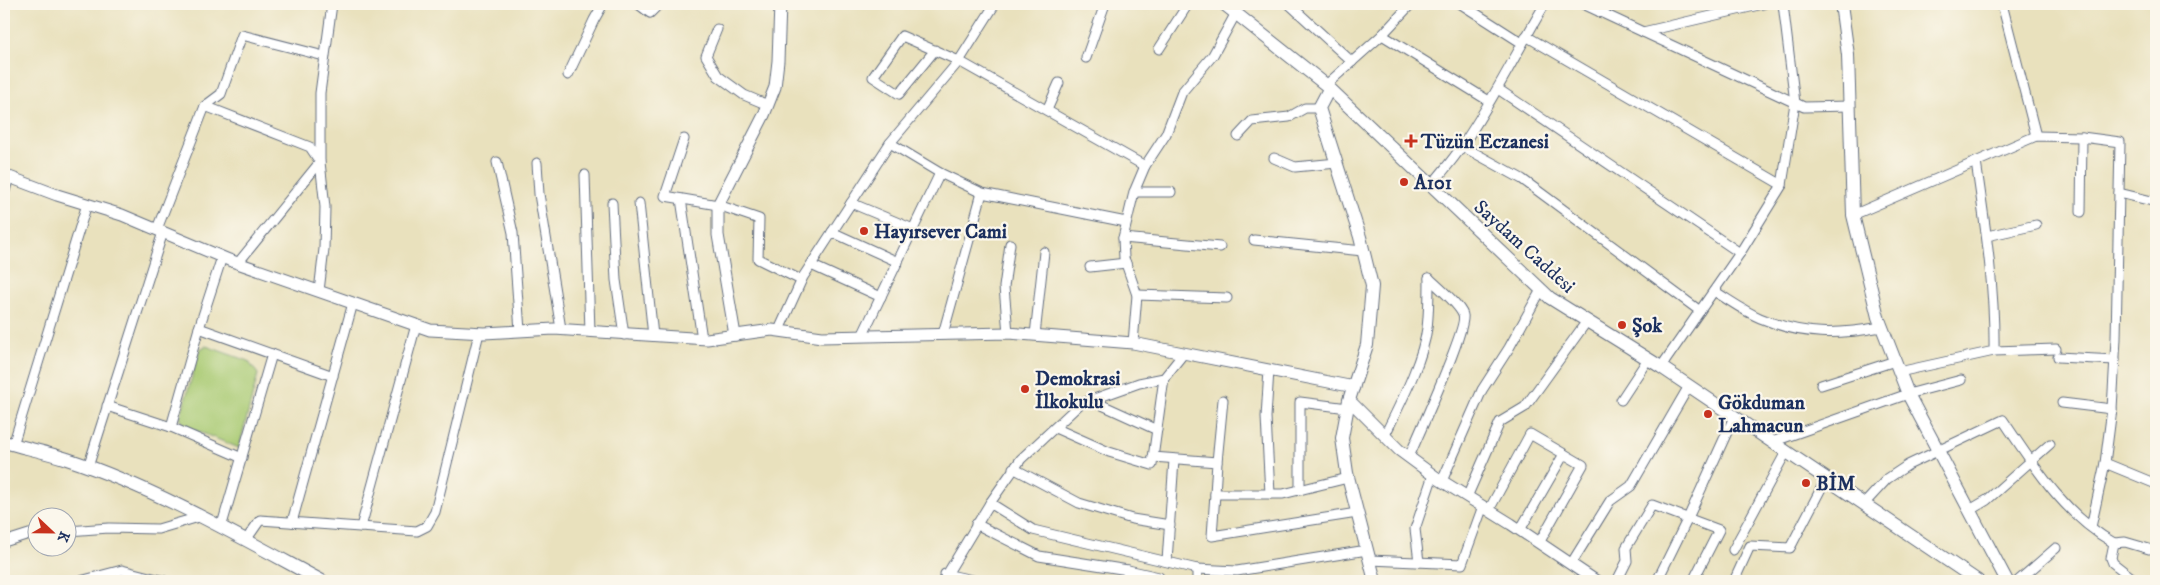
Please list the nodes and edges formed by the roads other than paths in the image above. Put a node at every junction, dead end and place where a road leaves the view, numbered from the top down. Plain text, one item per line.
1 (332, 4) edge
2 (604, 4) edge
3 (638, 4) edge
4 (660, 4) edge
5 (780, 4) edge
6 (995, 4) edge
7 (1104, 4) edge
8 (1188, 4) edge
9 (1224, 4) edge
10 (1289, 4) edge
11 (1412, 4) edge
12 (1462, 4) edge
13 (1546, 4) edge
14 (1583, 4) edge
15 (1609, 4) edge
16 (1763, 4) edge
17 (1783, 4) edge
18 (1841, 4) edge
19 (2002, 4) edge
20 (1600, 12) junction
21 (1236, 13) junction
22 (717, 29) dead end
23 (1643, 32) junction
24 (1382, 35) junction
25 (1524, 39) junction
26 (1159, 49) dead end
27 (935, 50) junction
28 (324, 56) junction
29 (1086, 58) dead end
30 (959, 61) junction
31 (1352, 62) junction
32 (568, 75) dead end
33 (1059, 83) dead end
34 (1328, 87) junction
35 (1498, 89) junction
36 (1489, 101) junction
37 (1795, 102) junction
38 (768, 105) junction
39 (205, 106) junction
40 (1850, 106) junction
41 (1319, 108) junction
42 (1047, 110) junction
43 (1238, 136) dead end
44 (2036, 136) junction
45 (2082, 137) junction
46 (684, 139) dead end
47 (890, 144) junction
48 (1462, 146) junction
49 (1274, 158) dead end
50 (320, 162) junction
51 (497, 162) dead end
52 (1976, 162) junction
53 (536, 163) dead end
54 (1337, 163) junction
55 (1145, 166) junction
56 (940, 173) junction
57 (585, 175) dead end
58 (6, 176) edge
59 (1782, 185) junction
60 (1431, 186) junction
61 (1134, 192) junction
62 (1171, 192) dead end
63 (2119, 192) junction
64 (982, 193) junction
65 (4, 194) edge
66 (681, 199) junction
67 (2156, 202) edge
68 (612, 203) dead end
69 (639, 203) dead end
70 (851, 203) junction
71 (87, 204) junction
72 (718, 205) junction
73 (2081, 212) dead end
74 (1853, 215) junction
75 (1126, 222) junction
76 (2036, 225) dead end
77 (913, 229) junction
78 (160, 230) junction
79 (832, 232) junction
80 (1987, 236) junction
81 (1123, 238) junction
82 (1254, 240) dead end
83 (1010, 244) dead end
84 (1220, 247) dead end
85 (1363, 251) junction
86 (1044, 252) dead end
87 (1740, 253) junction
88 (222, 257) junction
89 (898, 262) junction
90 (238, 263) junction
91 (1126, 263) junction
92 (811, 265) junction
93 (1090, 267) dead end
94 (801, 280) junction
95 (1541, 290) junction
96 (319, 291) junction
97 (1714, 291) junction
98 (1137, 295) junction
99 (881, 297) junction
100 (1227, 298) dead end
101 (353, 303) junction
102 (1700, 311) junction
103 (1587, 321) junction
104 (416, 325) junction
105 (1881, 327) junction
106 (199, 328) junction
107 (561, 329) junction
108 (779, 330) junction
109 (520, 331) junction
110 (590, 332) junction
111 (479, 333) junction
112 (1008, 333) junction
113 (943, 334) junction
114 (624, 335) junction
115 (735, 335) junction
116 (1035, 335) junction
117 (653, 336) junction
118 (862, 336) junction
119 (702, 339) junction
120 (1133, 343) junction
121 (1994, 351) junction
122 (1184, 353) junction
123 (272, 354) junction
124 (1648, 359) junction
125 (2115, 360) junction
126 (1897, 366) junction
127 (1661, 367) junction
128 (1270, 370) junction
129 (333, 376) junction
130 (1164, 378) junction
131 (1961, 380) dead end
132 (1820, 385) dead end
133 (1689, 386) junction
134 (1354, 387) junction
135 (1908, 394) junction
136 (1091, 400) junction
137 (1224, 400) dead end
138 (1621, 400) dead end
139 (2062, 403) dead end
140 (1349, 404) junction
141 (107, 406) junction
142 (2112, 409) junction
143 (1734, 416) junction
144 (171, 427) junction
145 (1055, 428) junction
146 (1157, 430) junction
147 (1385, 435) junction
148 (1772, 442) junction
149 (8, 443) edge
150 (2050, 444) dead end
151 (1938, 451) junction
152 (1786, 452) junction
153 (1564, 454) junction
154 (1154, 457) junction
155 (1409, 457) junction
156 (242, 458) junction
157 (1174, 460) junction
158 (2031, 461) junction
159 (1217, 462) junction
160 (2105, 463) junction
161 (88, 467) junction
162 (1013, 468) junction
163 (1348, 478) junction
164 (1437, 478) junction
165 (1826, 479) junction
166 (2156, 484) edge
167 (1300, 490) junction
168 (1215, 494) junction
169 (1270, 494) junction
170 (1467, 497) junction
171 (990, 503) junction
172 (1864, 504) junction
173 (1486, 508) junction
174 (1970, 510) junction
175 (1357, 513) junction
176 (199, 517) junction
177 (1688, 518) junction
178 (292, 522) junction
179 (976, 524) junction
180 (1170, 525) junction
181 (361, 527) junction
182 (2091, 527) junction
183 (221, 528) junction
184 (78, 530) edge
185 (1520, 530) junction
186 (28, 534) edge
187 (246, 540) junction
188 (4, 542) edge
189 (1539, 543) junction
190 (2114, 543) junction
191 (2056, 548) dead end
192 (2149, 549) dead end
193 (1733, 550) dead end
194 (1368, 555) junction
195 (1164, 561) junction
196 (1419, 562) junction
197 (1571, 564) junction
198 (1197, 569) junction
199 (1128, 570) junction
200 (944, 578) edge
201 (1158, 579) edge
202 (1593, 580) edge
203 (80, 581) edge
204 (165, 581) edge
205 (322, 581) edge
206 (977, 581) edge
207 (1126, 581) edge
208 (1197, 581) edge
209 (1376, 581) edge
210 (1617, 581) edge
211 (1657, 581) edge
212 (1693, 581) edge
213 (1734, 581) edge
214 (1978, 581) edge
215 (2006, 581) edge
216 (2018, 581) edge
217 (2136, 581) edge

1 - 28 street
2 - 32 street
3 - 4 street
5 - 38 street
6 - 30 street
7 - 29 street
8 - 26 street
9 - 21 main road, Saydam Caddesi
10 - 31 street
11 - 24 street
12 - 25 street
13 - 25 street
14 - 20 street
15 - 20 street
16 - 23 street
17 - 37 street
18 - 40 main road
19 - 44 street
20 - 23 street
21 - 34 main road, Saydam Caddesi
21 - 55 street
22 - 38 street
23 - 37 street
24 - 31 street
24 - 36 street
25 - 35 street
25 - 59 street
27 - 27 street
27 - 30 street
28 - 39 street
28 - 50 street
30 - 42 street
30 - 47 street
31 - 34 street
33 - 42 street
34 - 41 main road
34 - 60 main road, Saydam Caddesi
35 - 36 street
35 - 87 street
36 - 48 street
37 - 40 street
37 - 59 street
38 - 72 street
39 - 50 street
39 - 78 street
40 - 74 main road
41 - 43 street
41 - 54 main road
42 - 55 street
44 - 45 street
44 - 52 street
45 - 63 street
45 - 73 street
46 - 66 street
47 - 56 street
47 - 70 street
48 - 60 street
48 - 102 street
49 - 54 street
50 - 90 street
50 - 96 street
51 - 109 street
52 - 74 street
52 - 80 street
53 - 107 street
54 - 85 main road
55 - 61 street
56 - 64 street
56 - 77 street
57 - 110 street
58 - 65 street
58 - 71 street
59 - 87 street
60 - 95 main road, Saydam Caddesi
61 - 62 street
61 - 75 street
63 - 67 street
63 - 125 street
64 - 75 street
64 - 113 street
66 - 72 street
66 - 119 street
68 - 114 street
69 - 117 street
70 - 77 street
70 - 79 street
71 - 78 street
71 - 149 street
72 - 94 street
72 - 115 street
74 - 105 main road
75 - 81 street
76 - 80 street
77 - 89 street
78 - 88 street
78 - 141 street
79 - 89 street
79 - 92 street
80 - 121 street
81 - 84 street
81 - 91 street
82 - 85 street
83 - 112 street
85 - 134 main road
86 - 116 street
87 - 97 street
88 - 90 street
88 - 106 street
89 - 99 street
90 - 96 street
91 - 93 street
91 - 98 street
92 - 94 street
92 - 99 street
94 - 108 street
95 - 103 main road, Saydam Caddesi
95 - 164 street
96 - 101 street
97 - 102 street
97 - 105 street
98 - 100 street
98 - 120 street
99 - 118 street
101 - 104 street
101 - 129 street
102 - 127 street
103 - 124 main road, Saydam Caddesi
103 - 170 street
104 - 111 street
104 - 181 street
105 - 126 main road
106 - 123 street
106 - 144 street
107 - 109 street
107 - 110 street
108 - 115 street
108 - 118 street
109 - 111 street
110 - 114 street
111 - 181 street
112 - 113 street
112 - 116 street
113 - 118 street
114 - 117 street
115 - 119 street
116 - 120 street
117 - 119 street
120 - 122 street
121 - 125 street
121 - 126 street
122 - 128 street
122 - 130 street
123 - 129 street
123 - 156 street
124 - 127 main road, Saydam Caddesi
124 - 138 street
125 - 142 street
126 - 132 street
126 - 135 main road
127 - 133 main road, Saydam Caddesi
128 - 134 street
128 - 169 street
129 - 178 street
130 - 136 street
130 - 146 street
131 - 135 street
133 - 143 main road, Saydam Caddesi
133 - 197 street
134 - 140 main road
135 - 148 street
135 - 151 main road
136 - 145 street
136 - 146 street
137 - 159 street
139 - 142 street
140 - 147 street
140 - 163 main road
140 - 167 street
141 - 144 street
141 - 161 street
142 - 160 street
143 - 148 main road, Saydam Caddesi
143 - 177 street
144 - 156 street
145 - 154 street
145 - 162 street
146 - 154 street
147 - 155 street
147 - 155 street
148 - 152 main road, Saydam Caddesi
149 - 161 main road
150 - 158 street
151 - 158 street
151 - 172 street
151 - 174 main road
152 - 165 main road, Saydam Caddesi
152 - 193 street
153 - 173 street
153 - 185 street
153 - 189 street
154 - 157 street
155 - 164 street
156 - 183 street
157 - 159 street
157 - 180 street
158 - 174 street
158 - 182 street
159 - 168 street
160 - 166 street
160 - 182 street
161 - 176 main road
162 - 171 street
162 - 180 street
163 - 167 street
163 - 175 main road
164 - 170 street
164 - 196 street
165 - 172 main road, Saydam Caddesi
165 - 213 street
167 - 169 street
168 - 169 street
168 - 175 street
170 - 173 street
171 - 179 street
171 - 195 street
172 - 214 main road, Saydam Caddesi
173 - 185 street
173 - 196 street
174 - 215 main road
175 - 194 main road
176 - 183 main road
176 - 184 street
177 - 210 street
177 - 211 street
177 - 212 street
178 - 181 street
178 - 187 street
179 - 199 street
179 - 200 street
180 - 195 street
182 - 190 street
183 - 187 main road
185 - 189 street
186 - 188 street
187 - 205 main road
189 - 197 street
190 - 192 street
190 - 217 street
191 - 216 street
194 - 196 street
194 - 198 street
194 - 209 main road
195 - 198 street
195 - 201 street
197 - 202 street
198 - 208 street
199 - 201 street
199 - 207 street
200 - 206 street
203 - 204 street

